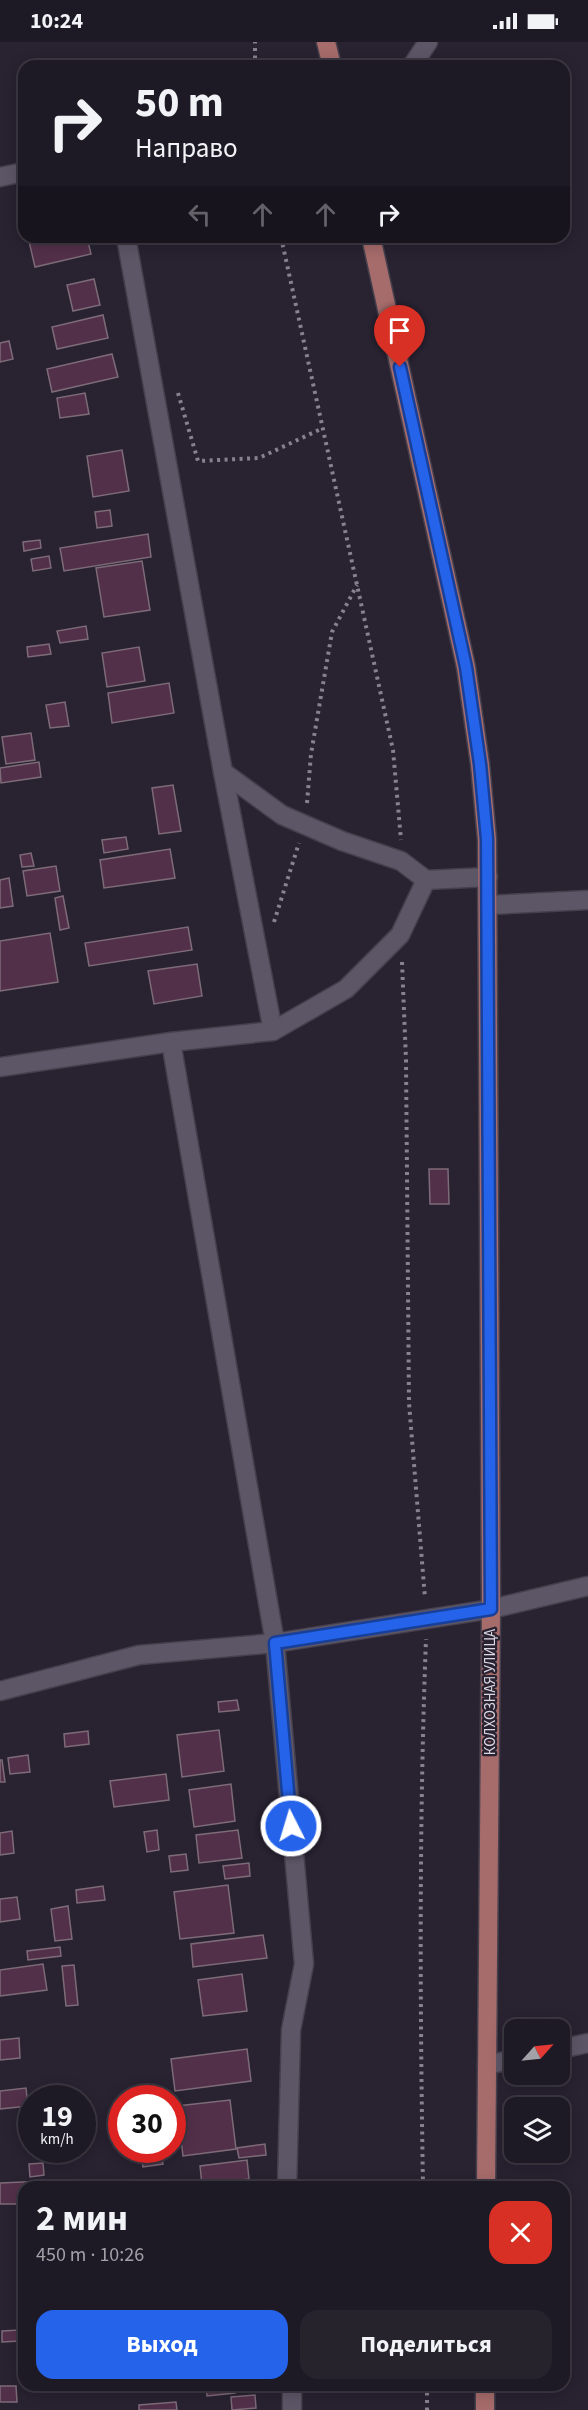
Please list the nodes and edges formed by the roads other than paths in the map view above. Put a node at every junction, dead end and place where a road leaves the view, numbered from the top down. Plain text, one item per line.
1 (326, 42) edge
2 (428, 42) edge
3 (330, 60) edge
4 (416, 60) edge
5 (18, 173) edge
6 (0, 177) edge
7 (127, 243) edge
8 (372, 243) edge
9 (223, 772) junction
10 (488, 877) junction
11 (426, 880) junction
12 (588, 900) edge
13 (488, 905) junction
14 (273, 1031) junction
15 (171, 1042) junction
16 (0, 1067) edge
17 (588, 1586) edge
18 (491, 1609) junction
19 (275, 1643) junction
20 (0, 1691) edge
21 (588, 2043) edge
22 (570, 2047) edge
23 (504, 2061) edge
24 (487, 2065) junction
25 (287, 2181) edge
26 (486, 2181) edge
27 (292, 2391) edge
28 (485, 2391) edge
29 (292, 2410) edge
30 (485, 2410) edge

1 - 3 main road
2 - 4 street
5 - 6 street
7 - 9 street
8 - 10 main road, КОЛХОЗНАЯ УЛИЦА
9 - 11 street
9 - 14 street
10 - 11 street
10 - 13 main road, КОЛХОЗНАЯ УЛИЦА
11 - 14 street
12 - 13 street
13 - 18 main road, КОЛХОЗНАЯ УЛИЦА
14 - 15 street
15 - 16 street
15 - 19 street
17 - 18 street
18 - 19 street
18 - 24 main road, КОЛХОЗНАЯ УЛИЦА
19 - 20 street
19 - 25 street
21 - 22 street
23 - 24 street
24 - 26 main road, КОЛХОЗНАЯ УЛИЦА
27 - 29 street
28 - 30 main road

